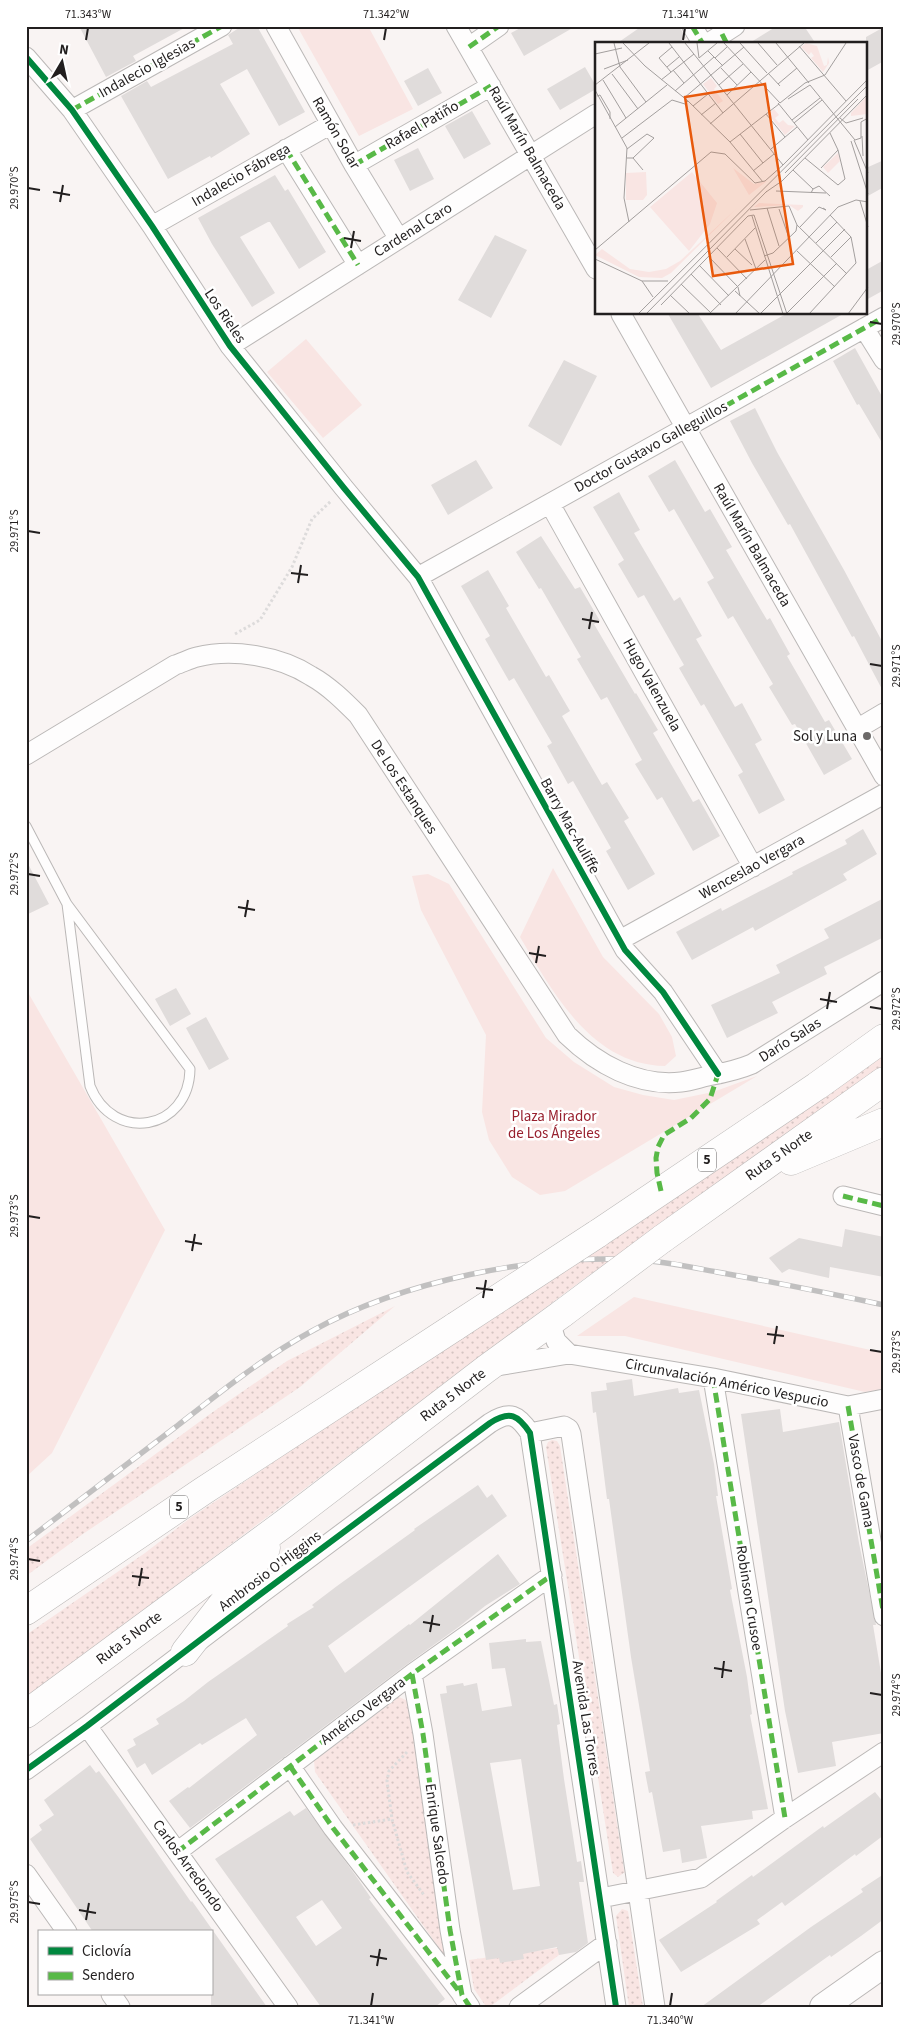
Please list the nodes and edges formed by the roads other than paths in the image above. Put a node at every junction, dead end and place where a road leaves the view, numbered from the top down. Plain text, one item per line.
1 (222, 26) edge
2 (276, 26) edge
3 (456, 26) edge
4 (499, 26) edge
5 (692, 26) edge
6 (702, 42) edge
7 (469, 47) junction
8 (26, 57) edge
9 (491, 86) junction
10 (72, 110) junction
11 (595, 115) edge
12 (331, 124) junction
13 (286, 149) junction
14 (532, 155) junction
15 (354, 165) junction
16 (152, 226) junction
17 (400, 239) junction
18 (358, 265) junction
19 (595, 268) edge
20 (622, 315) edge
21 (884, 317) edge
22 (864, 328) junction
23 (230, 346) junction
24 (884, 360) edge
25 (686, 428) junction
26 (550, 504) junction
27 (418, 577) junction
28 (884, 713) edge
29 (857, 729) junction
30 (26, 755) edge
31 (884, 776) edge
32 (884, 794) edge
33 (26, 826) edge
34 (753, 867) junction
35 (66, 904) junction
36 (620, 940) junction
37 (884, 981) edge
38 (884, 1019) edge
39 (884, 1038) edge
40 (718, 1074) junction
41 (884, 1081) edge
42 (816, 1086) junction
43 (884, 1122) edge
44 (729, 1190) junction
45 (843, 1196) dead end
46 (884, 1206) edge
47 (556, 1317) junction
48 (569, 1354) junction
49 (486, 1369) junction
50 (713, 1378) junction
51 (884, 1399) edge
52 (848, 1406) junction
53 (530, 1432) junction
54 (285, 1523) junction
55 (552, 1575) junction
56 (26, 1611) edge
57 (884, 1616) edge
58 (185, 1652) junction
59 (412, 1674) junction
60 (26, 1714) edge
61 (87, 1726) junction
62 (884, 1752) edge
63 (290, 1766) junction
64 (26, 1770) edge
65 (785, 1818) junction
66 (178, 1852) junction
67 (26, 1874) edge
68 (638, 1892) junction
69 (601, 1898) junction
70 (66, 1930) edge
71 (606, 1943) junction
72 (884, 1964) edge
73 (112, 1996) edge
74 (466, 2001) edge
75 (120, 2007) edge
76 (288, 2007) edge
77 (519, 2007) edge
78 (616, 2007) edge
79 (655, 2007) edge
80 (823, 2007) edge

1 - 10 street, Indalecio Iglesias
2 - 12 street, Ramón Solar
3 - 7 street, Raúl Marín Balmaceda
4 - 7 street
5 - 6 street
7 - 9 street, Raúl Marín Balmaceda
8 - 10 street, Los Rieles
9 - 14 street, Raúl Marín Balmaceda
9 - 15 street, Rafael Patiño
10 - 16 street, Los Rieles
11 - 14 street, Cardenal Caro
12 - 13 street, Indalecio Fábrega
12 - 15 street, Ramón Solar
13 - 16 street, Indalecio Fábrega
13 - 18 street
14 - 17 street, Cardenal Caro
14 - 19 street, Raúl Marín Balmaceda
15 - 17 street, Ramón Solar
16 - 23 street, Los Rieles
17 - 18 street, Cardenal Caro
18 - 23 street, Cardenal Caro
20 - 25 street, Raúl Marín Balmaceda
21 - 22 street, Doctor Gustavo Galleguillos
22 - 24 street
22 - 25 street, Doctor Gustavo Galleguillos
23 - 27 street, Los Rieles
25 - 26 street, Doctor Gustavo Galleguillos
25 - 29 street, Raúl Marín Balmaceda
26 - 27 street, Doctor Gustavo Galleguillos
26 - 34 street, Hugo Valenzuela
27 - 36 street, Barry Mac-Auliffe
28 - 29 street
29 - 31 street, Raúl Marín Balmaceda
30 - 40 street, De Los Estanques
32 - 34 street, Wenceslao Vergara
33 - 35 lane
34 - 36 street, Wenceslao Vergara
35 - 35 lane
36 - 40 street, Barry Mac-Auliffe
37 - 40 street, Darío Salas
38 - 42 highway
39 - 42 highway, 5
41 - 44 highway, Ruta 5 Norte
42 - 56 highway, 5, bridge
43 - 44 highway
44 - 47 highway, Ruta 5 Norte, bridge
45 - 46 street
47 - 48 street
47 - 49 highway, Ruta 5 Norte
48 - 49 street, Circunvalación Américo Vespucio
48 - 50 street, Circunvalación Américo Vespucio
49 - 54 highway, Ruta 5 Norte
50 - 52 street, Circunvalación Américo Vespucio
50 - 65 street, Robinson Crusoe
51 - 52 street, Circunvalación Américo Vespucio
52 - 57 street, Vasco de Gama
53 - 55 street, Avenida Las Torres
53 - 58 street, Ambrosio O'Higgins
53 - 68 street, Avenida Las Torres
54 - 58 highway
54 - 60 highway, Ruta 5 Norte
55 - 59 street, Américo Vergara
55 - 69 street, Avenida Las Torres
58 - 61 street, Ambrosio O'Higgins
59 - 63 street, Américo Vergara
59 - 74 street, Enrique Salcedo
61 - 64 street, Ambrosio O'Higgins
61 - 66 street, Carlos Arredondo
62 - 65 street
63 - 66 street, Américo Vergara
63 - 74 street, Enrique Salcedo
65 - 68 street
66 - 76 street, Carlos Arredondo
67 - 70 street
68 - 69 street
68 - 79 street, Avenida Las Torres
69 - 71 street, Avenida Las Torres
71 - 77 street
71 - 78 street, Avenida Las Torres
72 - 80 street
73 - 75 street

